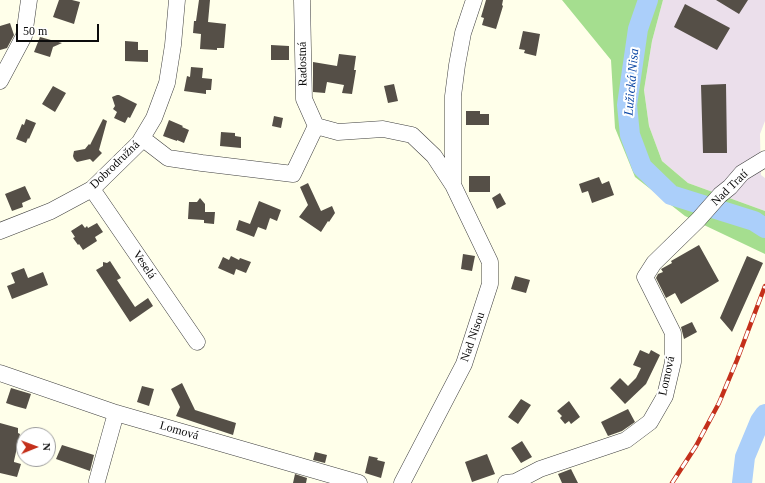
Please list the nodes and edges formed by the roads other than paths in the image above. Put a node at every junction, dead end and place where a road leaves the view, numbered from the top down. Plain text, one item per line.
1 (29, 0) edge
2 (177, 0) edge
3 (302, 0) edge
4 (474, 0) edge
5 (0, 81) edge
6 (316, 126) junction
7 (142, 138) junction
8 (765, 159) edge
9 (453, 185) junction
10 (92, 189) junction
11 (698, 220) joint
12 (0, 231) edge
13 (197, 342) dead end
14 (0, 374) edge
15 (116, 413) junction
16 (97, 481) dead end
17 (359, 483) edge
18 (402, 483) edge
19 (512, 483) edge

1 - 5 street
2 - 7 street, Dobrodružná
3 - 6 street, Radostná
4 - 9 street, Nad Nisou
6 - 7 street
6 - 9 street, Nad Nisou
7 - 10 street, Dobrodružná
8 - 11 street, Nad Tratí
9 - 18 street, Nad Nisou
10 - 12 street, Dobrodružná
10 - 13 street, Veselá
11 - 19 street, Lomová
14 - 15 street, Lomová
15 - 16 street
15 - 17 street, Lomová

